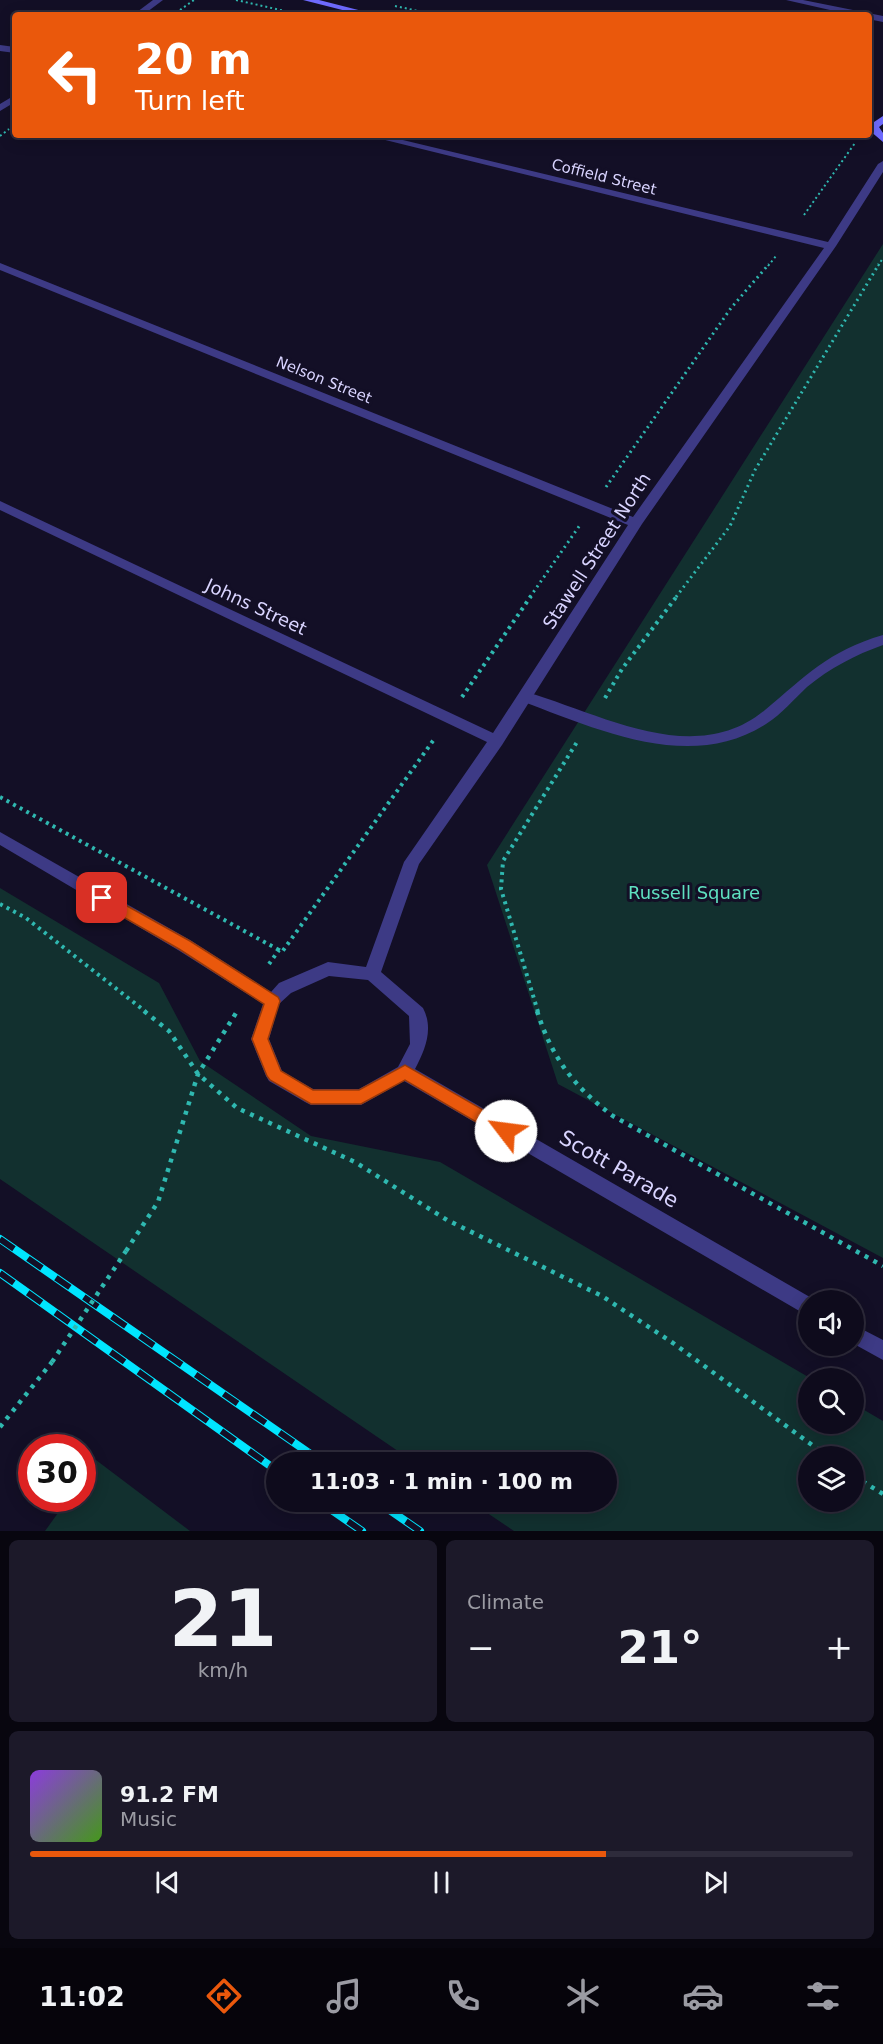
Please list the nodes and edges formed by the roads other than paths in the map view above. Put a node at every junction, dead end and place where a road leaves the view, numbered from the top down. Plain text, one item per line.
1 (159, 0) edge
2 (307, 0) edge
3 (790, 0) edge
4 (141, 12) edge
5 (361, 12) edge
6 (852, 12) edge
7 (872, 127) edge
8 (382, 138) edge
9 (883, 139) edge
10 (883, 164) edge
11 (831, 246) junction
12 (0, 266) edge
13 (0, 505) edge
14 (636, 523) junction
15 (883, 640) edge
16 (526, 697) junction
17 (497, 741) junction
18 (0, 838) edge
19 (372, 974) junction
20 (272, 1001) junction
21 (405, 1072) junction
22 (798, 1301) edge
23 (864, 1340) edge
24 (883, 1351) edge

1 - 4 street
2 - 5 street
3 - 6 street
7 - 9 street
8 - 11 street, Coffield Street
10 - 11 street, Stawell Street North
11 - 14 street, Stawell Street North
12 - 14 street, Nelson Street
13 - 17 street, Johns Street
14 - 16 street, Stawell Street North
15 - 16 street
16 - 17 street, Stawell Street North
17 - 19 street, Stawell Street North
18 - 20 street
19 - 20 street
19 - 21 street
20 - 21 street
21 - 22 street, Scott Parade
23 - 24 street

